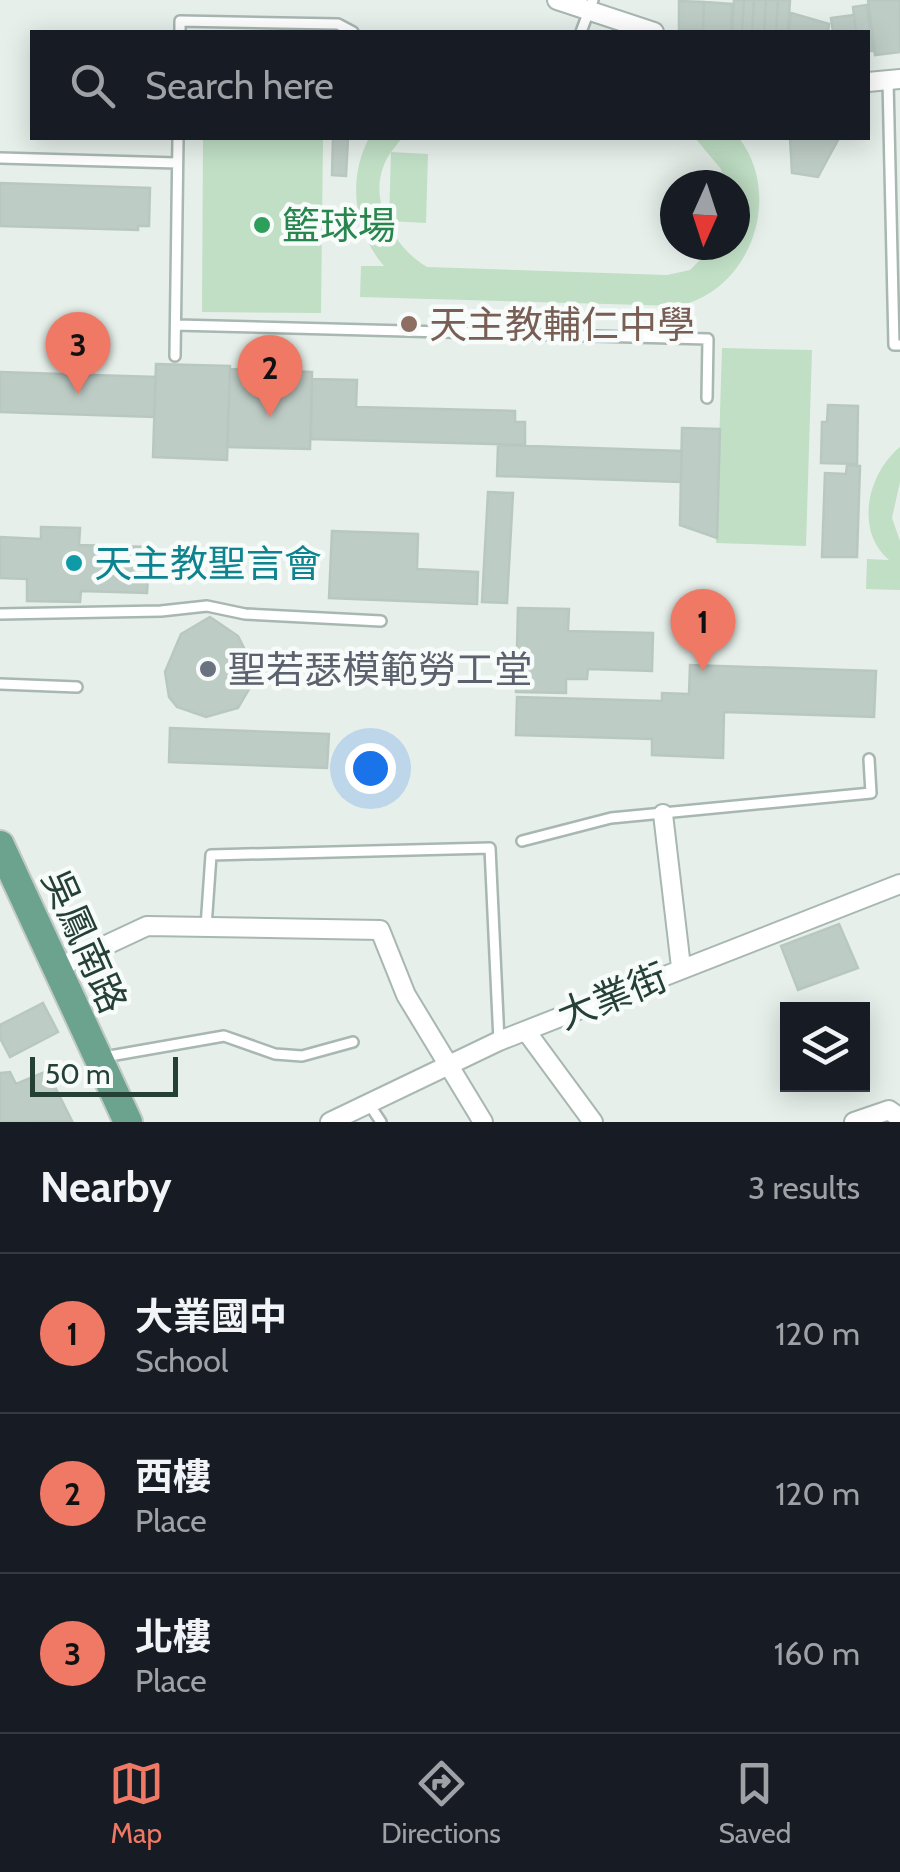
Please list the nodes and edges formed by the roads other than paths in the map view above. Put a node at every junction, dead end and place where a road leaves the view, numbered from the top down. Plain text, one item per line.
1 (556, 0) edge
2 (591, 5) edge
3 (180, 30) edge
4 (349, 30) edge
5 (582, 30) edge
6 (649, 30) edge
7 (894, 80) edge
8 (178, 140) edge
9 (0, 158) edge
10 (177, 163) junction
11 (176, 325) junction
12 (900, 345) edge
13 (175, 356) dead end
14 (707, 398) dead end
15 (0, 614) edge
16 (381, 621) dead end
17 (0, 684) edge
18 (77, 687) dead end
19 (869, 759) dead end
20 (663, 814) junction
21 (522, 840) dead end
22 (0, 845) edge
23 (900, 884) edge
24 (206, 927) junction
25 (57, 968) junction
26 (681, 968) junction
27 (526, 1031) junction
28 (500, 1041) junction
29 (353, 1042) dead end
30 (96, 1058) junction
31 (449, 1068) junction
32 (369, 1104) junction
33 (900, 1118) edge
34 (128, 1122) edge
35 (330, 1122) edge
36 (381, 1122) edge
37 (483, 1122) edge
38 (592, 1122) edge
39 (854, 1122) edge

1 - 2 street
2 - 5 lane
2 - 6 street
3 - 4 lane
7 - 12 lane
8 - 10 lane
9 - 10 lane
10 - 11 lane
11 - 13 lane
11 - 14 lane
15 - 16 lane
17 - 18 lane
19 - 20 lane
20 - 21 lane
20 - 26 street
22 - 25 main road, 吳鳳南路
23 - 26 street, 大業街
24 - 25 street
24 - 28 lane
24 - 31 street
25 - 30 main road, 吳鳳南路
26 - 27 street, 大業街
27 - 28 street, 大業街
27 - 38 street
28 - 31 street, 大業街
29 - 30 lane
30 - 34 main road, 吳鳳南路
31 - 32 street, 大業街
31 - 37 street
32 - 35 street, 大業街
32 - 36 lane
33 - 39 street

